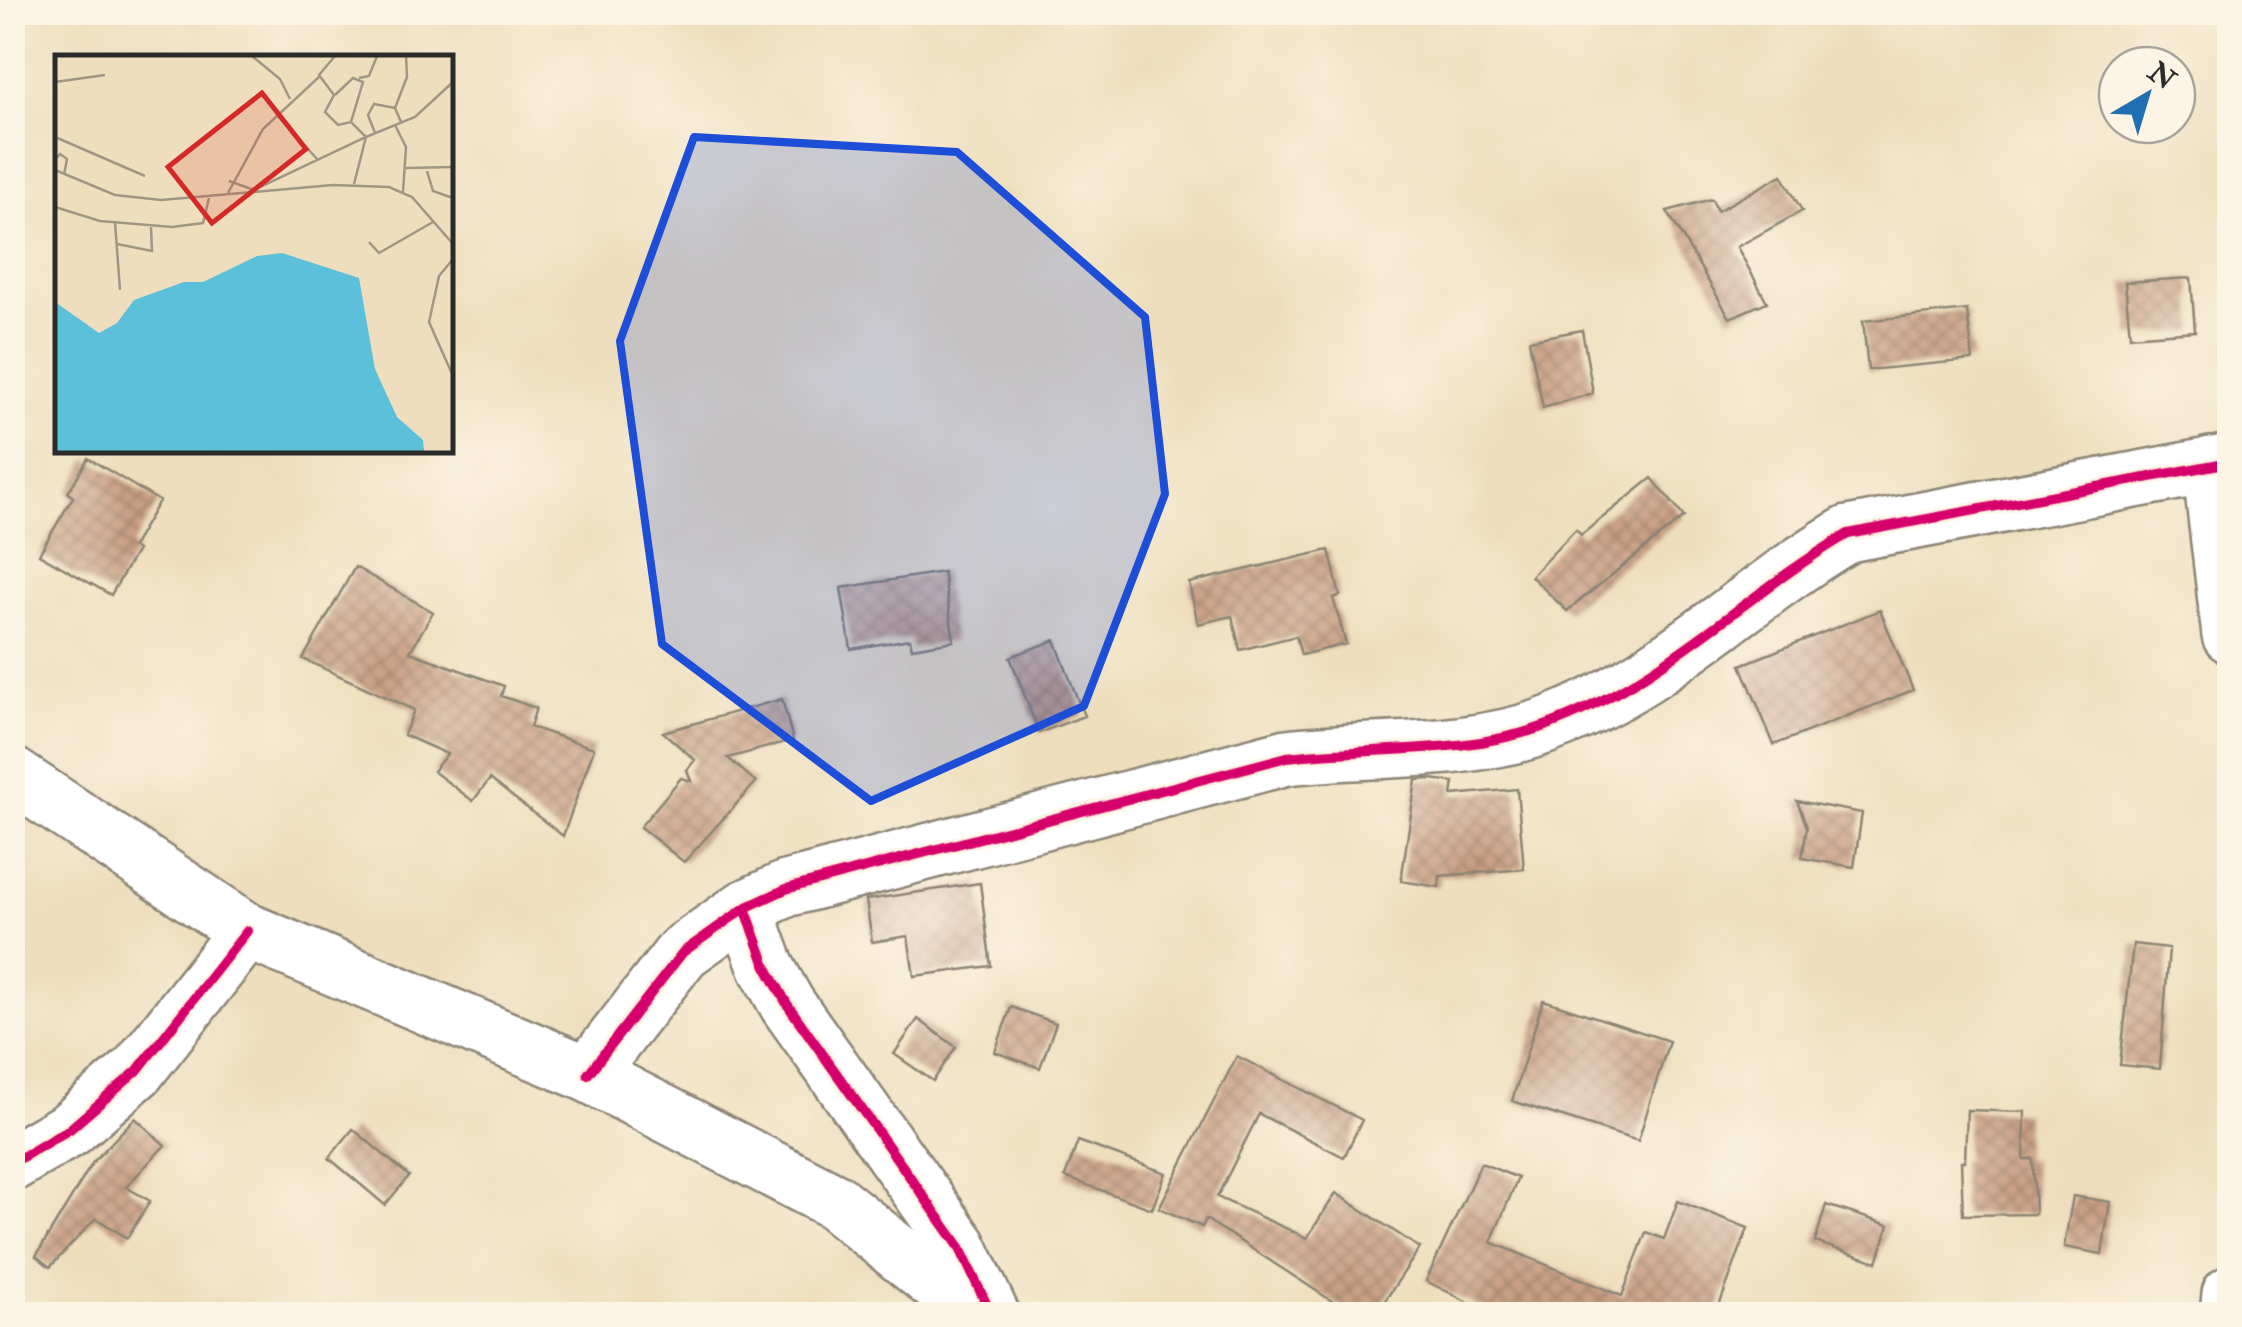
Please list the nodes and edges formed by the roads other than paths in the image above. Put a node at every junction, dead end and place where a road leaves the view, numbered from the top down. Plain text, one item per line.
1 (2220, 463) edge
2 (2230, 635) edge
3 (12, 775) edge
4 (745, 908) junction
5 (247, 931) junction
6 (588, 1074) junction
7 (12, 1162) edge
8 (2230, 1294) edge
9 (974, 1314) edge
10 (991, 1314) edge
11 (2228, 1314) edge

1 - 2 street
1 - 4 street
3 - 5 street
4 - 6 street
4 - 10 street
5 - 6 street
5 - 7 street
6 - 9 street
8 - 11 street

